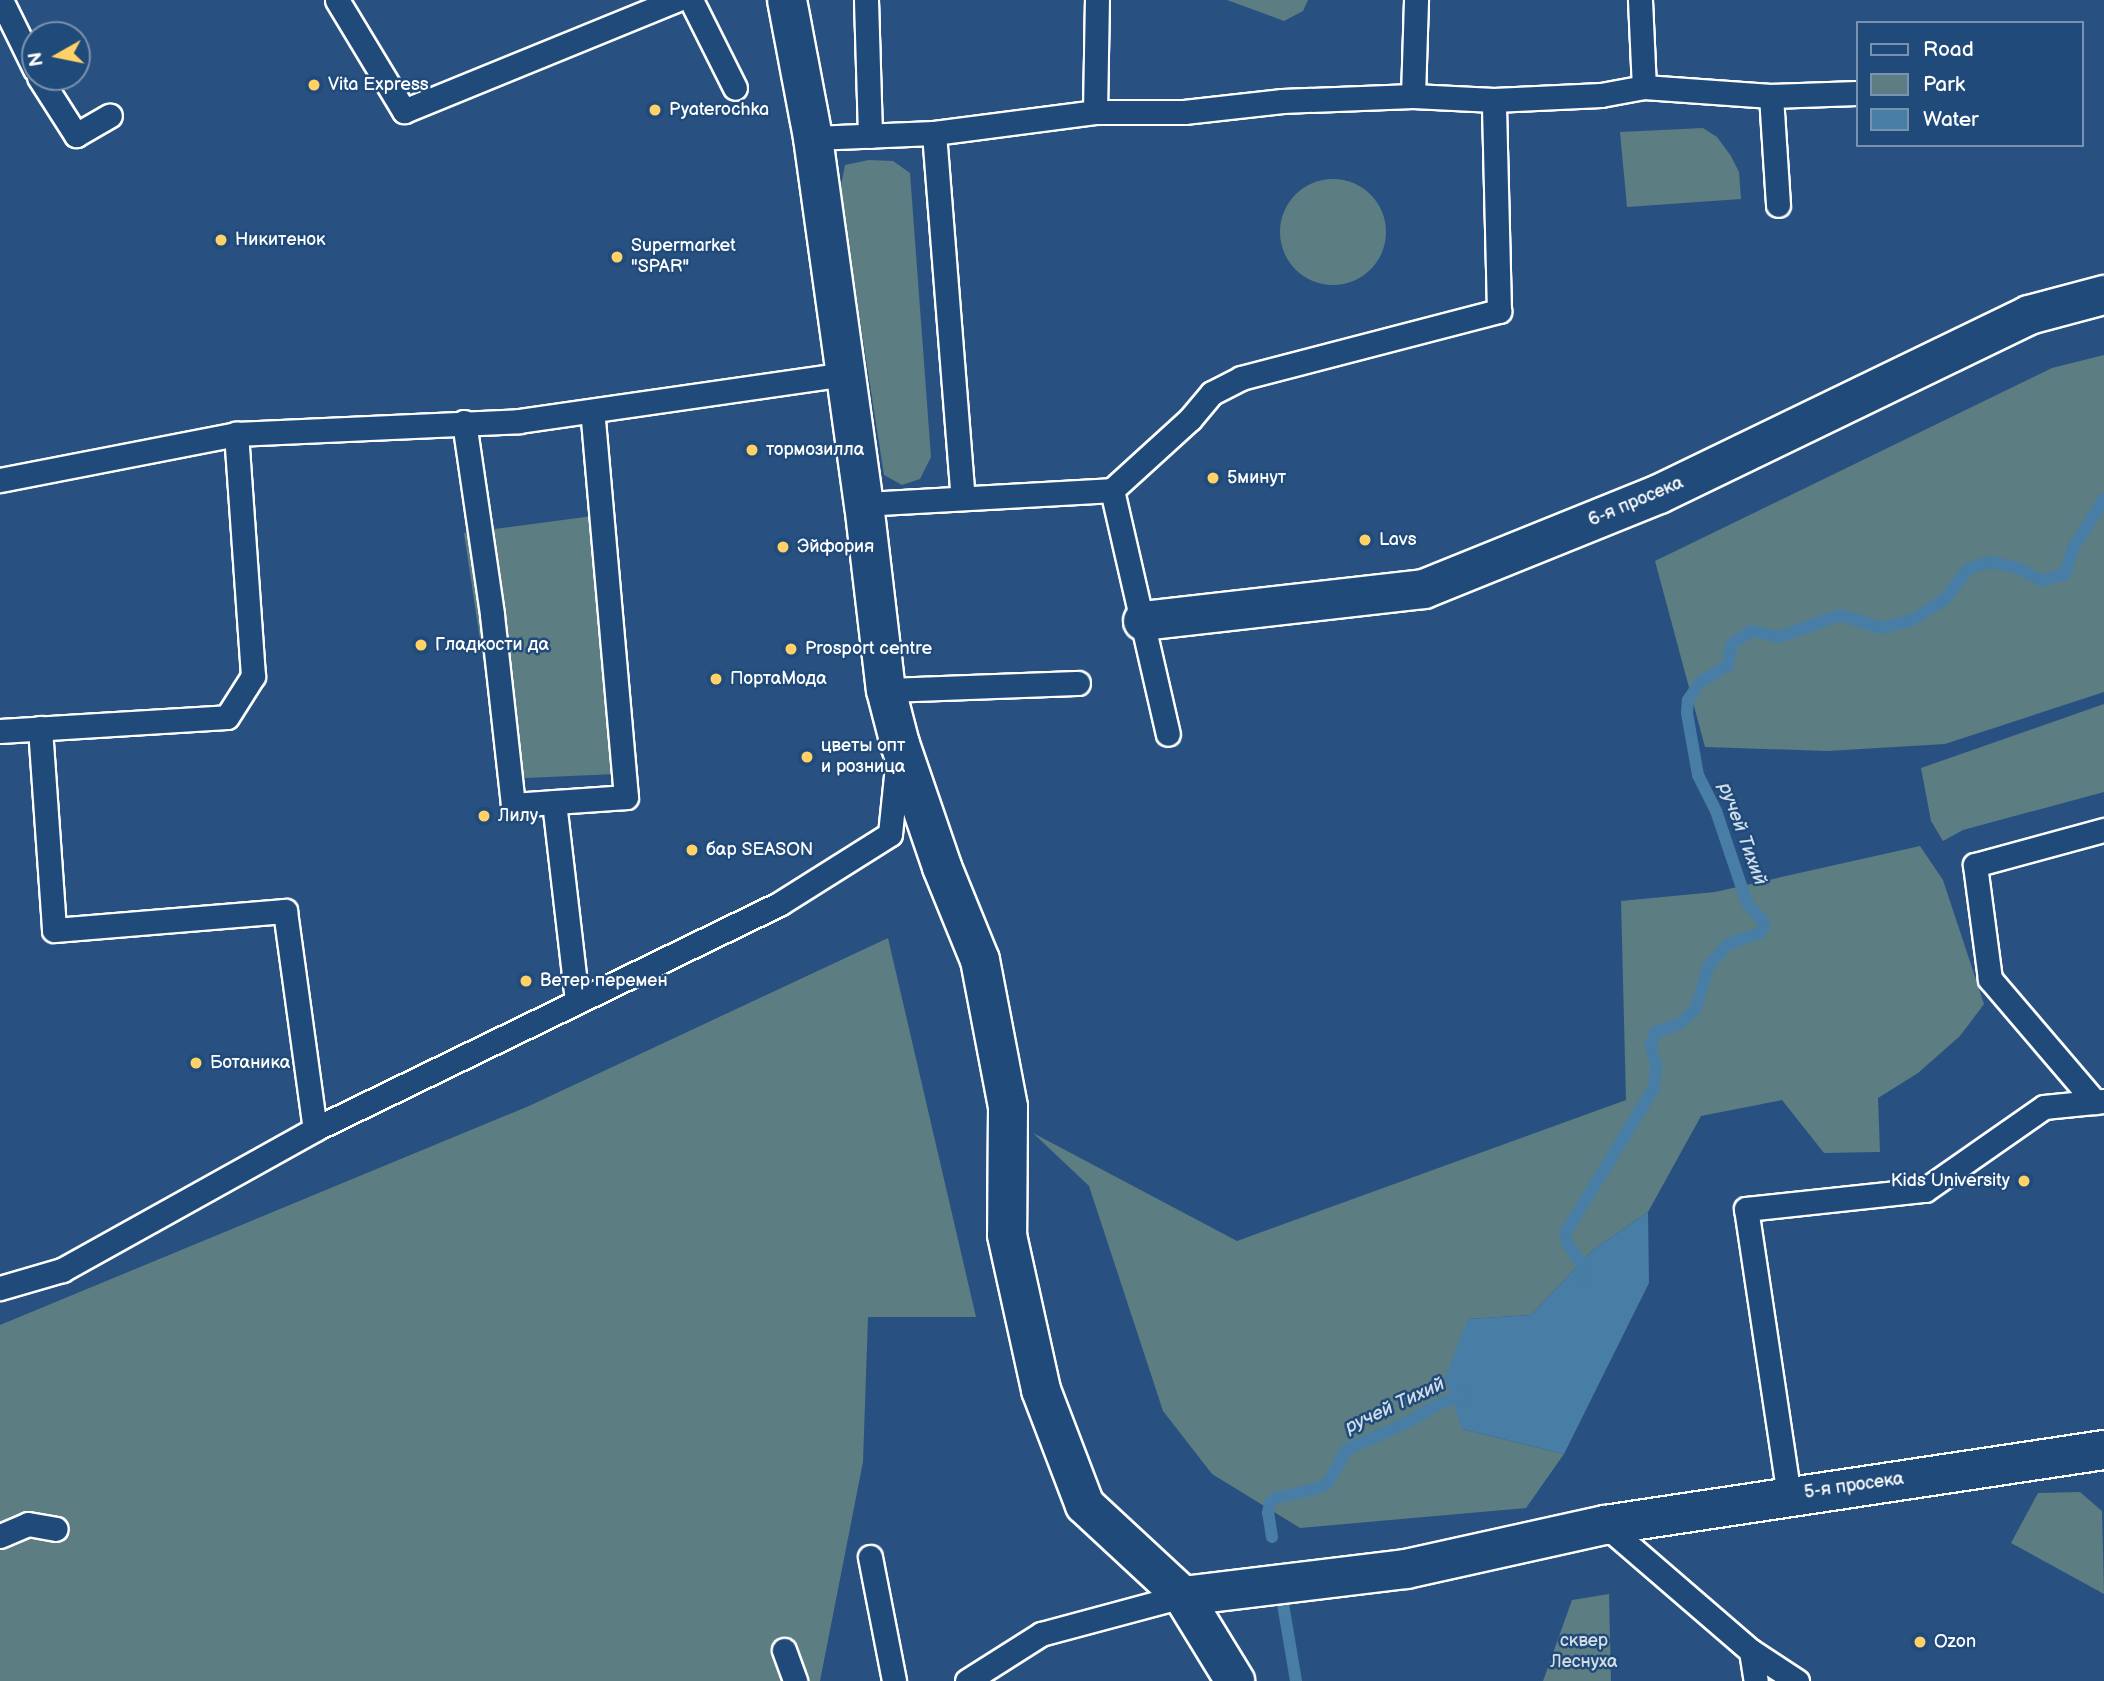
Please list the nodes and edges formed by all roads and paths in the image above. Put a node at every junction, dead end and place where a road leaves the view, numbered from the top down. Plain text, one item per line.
1 (1, 0) edge
2 (337, 0) edge
3 (676, 0) edge
4 (691, 0) edge
5 (787, 0) edge
6 (866, 0) edge
7 (1097, 0) edge
8 (1416, 0) edge
9 (1640, 0) edge
10 (21, 41) edge
11 (1644, 87) junction
12 (735, 88) dead end
13 (48, 91) edge
14 (1856, 93) edge
15 (1413, 96) junction
16 (1771, 96) junction
17 (1494, 100) junction
18 (1095, 113) junction
19 (110, 115) dead end
20 (934, 133) junction
21 (870, 136) junction
22 (813, 138) junction
23 (1778, 205) dead end
24 (2104, 295) edge
25 (844, 374) junction
26 (592, 411) junction
27 (464, 422) junction
28 (236, 434) junction
29 (0, 480) edge
30 (1112, 490) junction
31 (963, 498) junction
32 (864, 504) junction
33 (1143, 621) junction
34 (1078, 682) dead end
35 (886, 690) junction
36 (40, 729) junction
37 (0, 731) edge
38 (1168, 734) dead end
39 (900, 744) junction
40 (554, 802) junction
41 (2104, 830) edge
42 (577, 1000) junction
43 (2099, 1101) edge
44 (315, 1129) junction
45 (0, 1288) edge
46 (2104, 1450) edge
47 (1789, 1496) junction
48 (1605, 1525) junction
49 (56, 1529) dead end
50 (0, 1536) edge
51 (870, 1556) dead end
52 (1183, 1596) junction
53 (784, 1650) dead end
54 (1751, 1651) junction
55 (794, 1681) edge
56 (894, 1681) edge
57 (967, 1681) edge
58 (1235, 1681) edge
59 (1756, 1681) edge
60 (1797, 1681) edge

1 - 10 lane
2 - 3 lane
4 - 12 lane
5 - 22 street
6 - 21 lane
7 - 18 lane
8 - 15 lane
9 - 11 lane
11 - 16 lane
11 - 17 lane
13 - 19 lane
14 - 16 lane
15 - 17 lane
15 - 18 lane
16 - 23 lane
17 - 30 lane
18 - 20 lane
20 - 21 lane
20 - 31 lane
21 - 22 lane
22 - 25 street
24 - 33 street, 6-я просека
25 - 26 lane
25 - 32 street
26 - 27 lane
26 - 40 lane
27 - 28 lane
27 - 40 lane
28 - 29 lane
28 - 36 lane
30 - 31 lane
30 - 33 lane
31 - 32 lane
32 - 35 street
33 - 38 lane
34 - 35 lane
35 - 39 street
36 - 37 lane
36 - 44 lane
39 - 42 lane
39 - 52 street
40 - 42 lane
41 - 43 lane
42 - 44 lane
43 - 47 lane
44 - 45 lane
46 - 47 street, 5-я просека
47 - 48 street, 5-я просека
48 - 52 street, 5-я просека
48 - 54 lane
49 - 50 lane
51 - 56 lane
52 - 57 lane
52 - 58 street
53 - 55 lane
54 - 59 lane
54 - 60 lane

